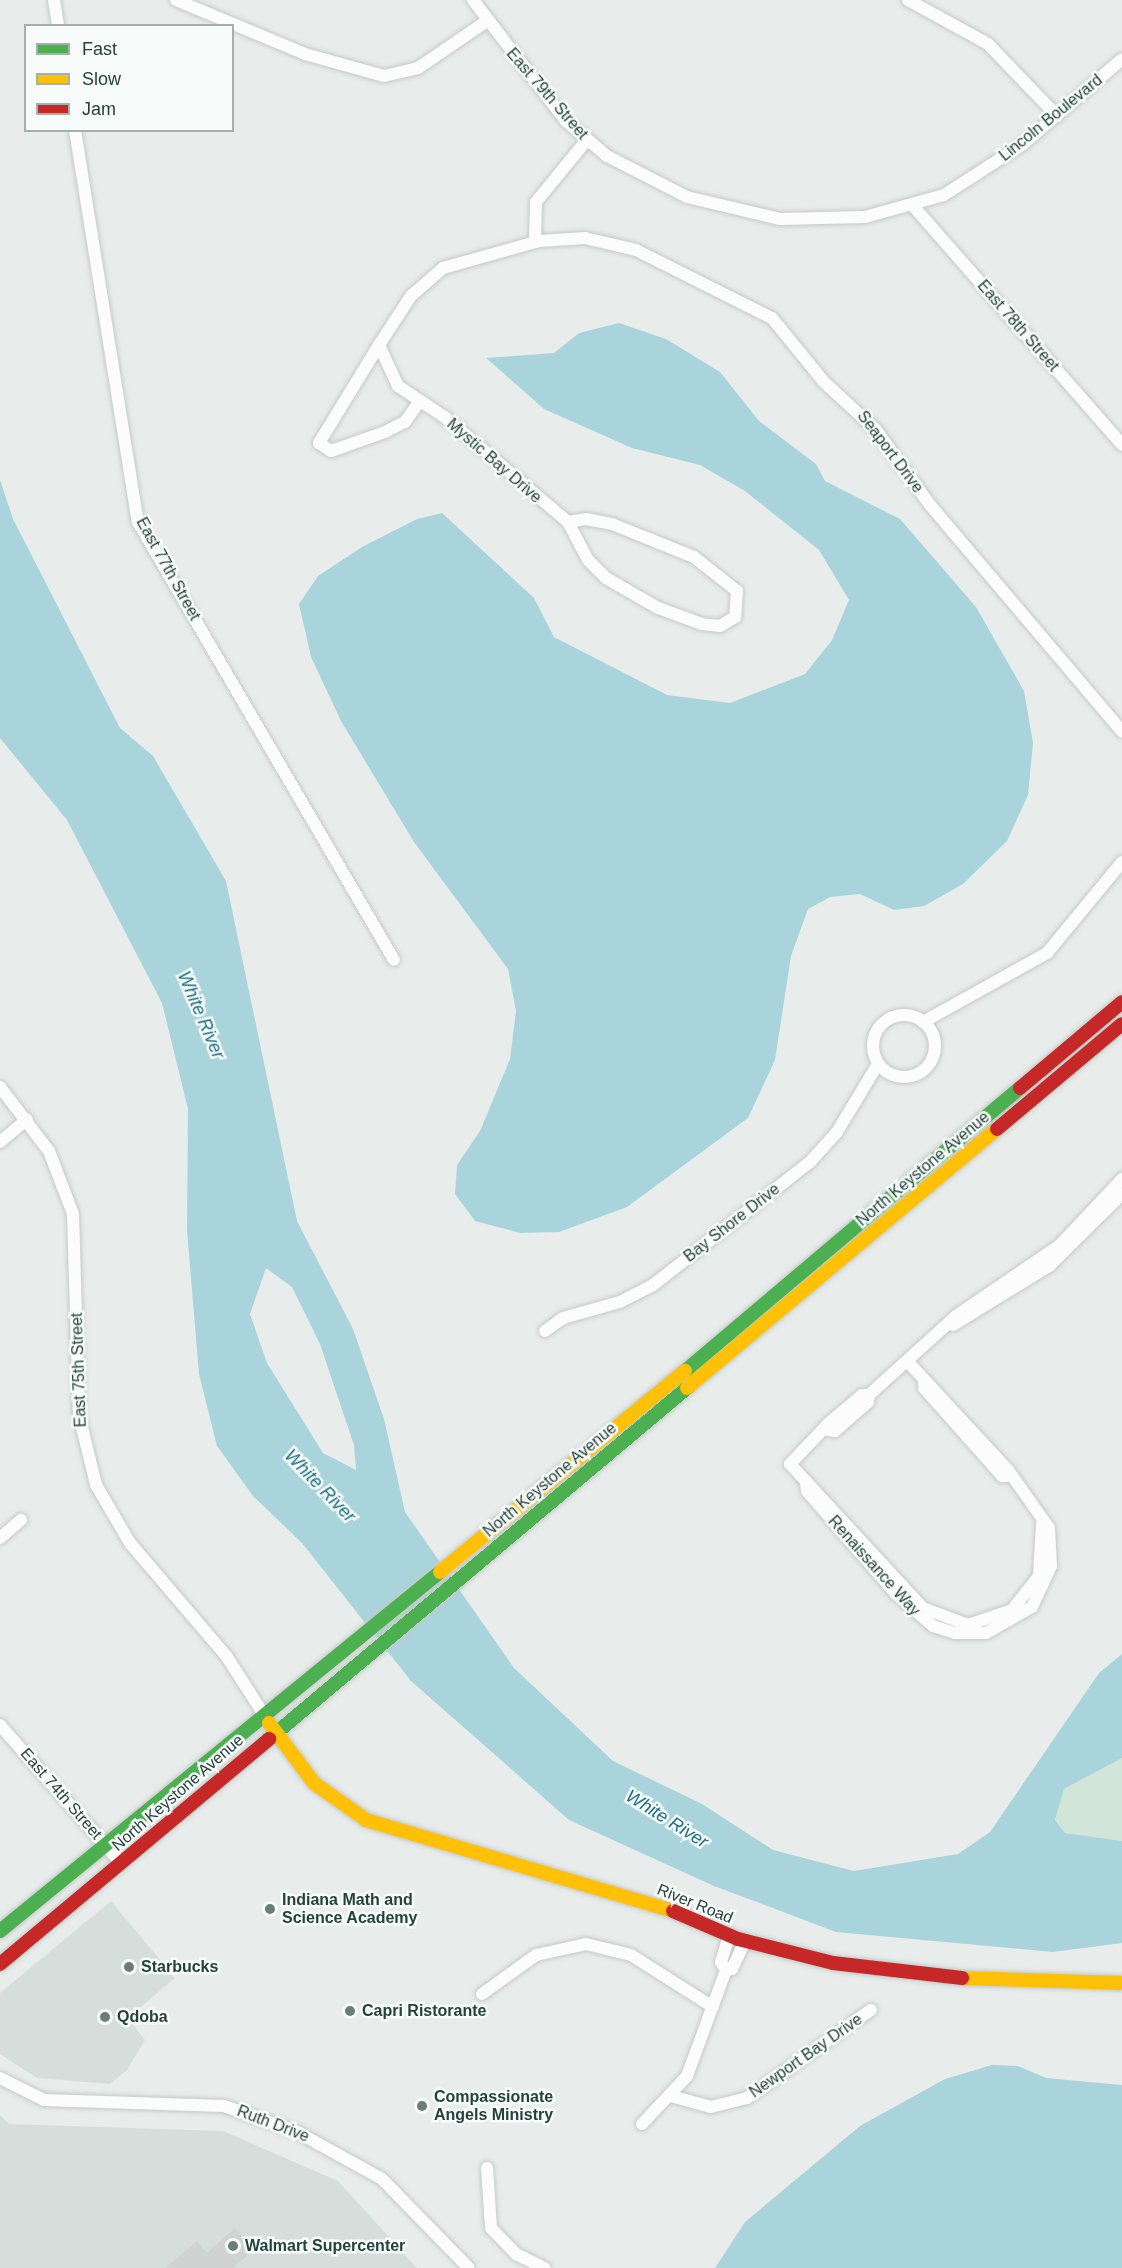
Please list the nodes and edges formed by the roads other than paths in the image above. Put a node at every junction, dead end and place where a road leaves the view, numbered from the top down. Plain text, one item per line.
1 (54, 0) edge
2 (176, 0) edge
3 (474, 0) edge
4 (908, 0) edge
5 (488, 21) junction
6 (58, 24) edge
7 (233, 24) edge
8 (234, 24) edge
9 (1122, 59) edge
10 (1058, 116) junction
11 (75, 132) edge
12 (586, 141) junction
13 (914, 207) junction
14 (535, 242) junction
15 (379, 345) junction
16 (419, 402) junction
17 (1122, 445) edge
18 (568, 522) junction
19 (1122, 731) edge
20 (1122, 862) edge
21 (394, 960) dead end
22 (1122, 1002) edge
23 (923, 1022) junction
24 (1122, 1024) edge
25 (878, 1064) junction
26 (0, 1087) edge
27 (27, 1119) junction
28 (0, 1142) edge
29 (1122, 1179) edge
30 (1122, 1194) edge
31 (953, 1325) junction
32 (545, 1331) dead end
33 (908, 1362) junction
34 (21, 1520) dead end
35 (0, 1538) edge
36 (269, 1724) junction
37 (0, 1725) edge
38 (105, 1845) junction
39 (121, 1863) junction
40 (0, 1931) edge
41 (729, 1936) junction
42 (745, 1941) junction
43 (0, 1964) edge
44 (726, 1970) junction
45 (1122, 1983) edge
46 (482, 1994) dead end
47 (713, 2007) junction
48 (871, 2010) dead end
49 (0, 2078) edge
50 (671, 2096) junction
51 (642, 2124) dead end
52 (487, 2168) dead end
53 (469, 2268) edge
54 (545, 2268) edge

1 - 6 street
2 - 7 street
3 - 5 street, East 79th Street
4 - 10 street
5 - 8 street
5 - 12 street, East 79th Street
9 - 10 street, Lincoln Boulevard
10 - 13 street, Lincoln Boulevard
11 - 21 street, East 77th Street
12 - 13 street, East 79th Street
12 - 14 street
13 - 17 street, East 78th Street
14 - 15 street
14 - 19 street, Seaport Drive
15 - 16 street, Mystic Bay Drive
15 - 16 street
16 - 18 street, Mystic Bay Drive
18 - 18 street
20 - 23 street
22 - 36 main road, North Keystone Avenue
23 - 25 street
23 - 25 street
24 - 36 main road, North Keystone Avenue
25 - 32 street, Bay Shore Drive
26 - 27 street, East 75th Street
27 - 28 street
27 - 36 street, East 75th Street
29 - 31 street
30 - 31 street
31 - 33 street
33 - 33 street, Renaissance Way
34 - 35 street
36 - 38 main road, North Keystone Avenue
36 - 39 main road, North Keystone Avenue
36 - 41 main road, River Road
37 - 38 street, East 74th Street
38 - 39 street, East 74th Street
38 - 40 main road, North Keystone Avenue
39 - 43 main road, North Keystone Avenue
41 - 42 main road, River Road
41 - 44 street
42 - 44 street
42 - 45 main road, River Road
44 - 47 street
46 - 47 street
47 - 50 street
48 - 50 street, Newport Bay Drive
49 - 53 street, Ruth Drive
50 - 51 street
52 - 54 street

